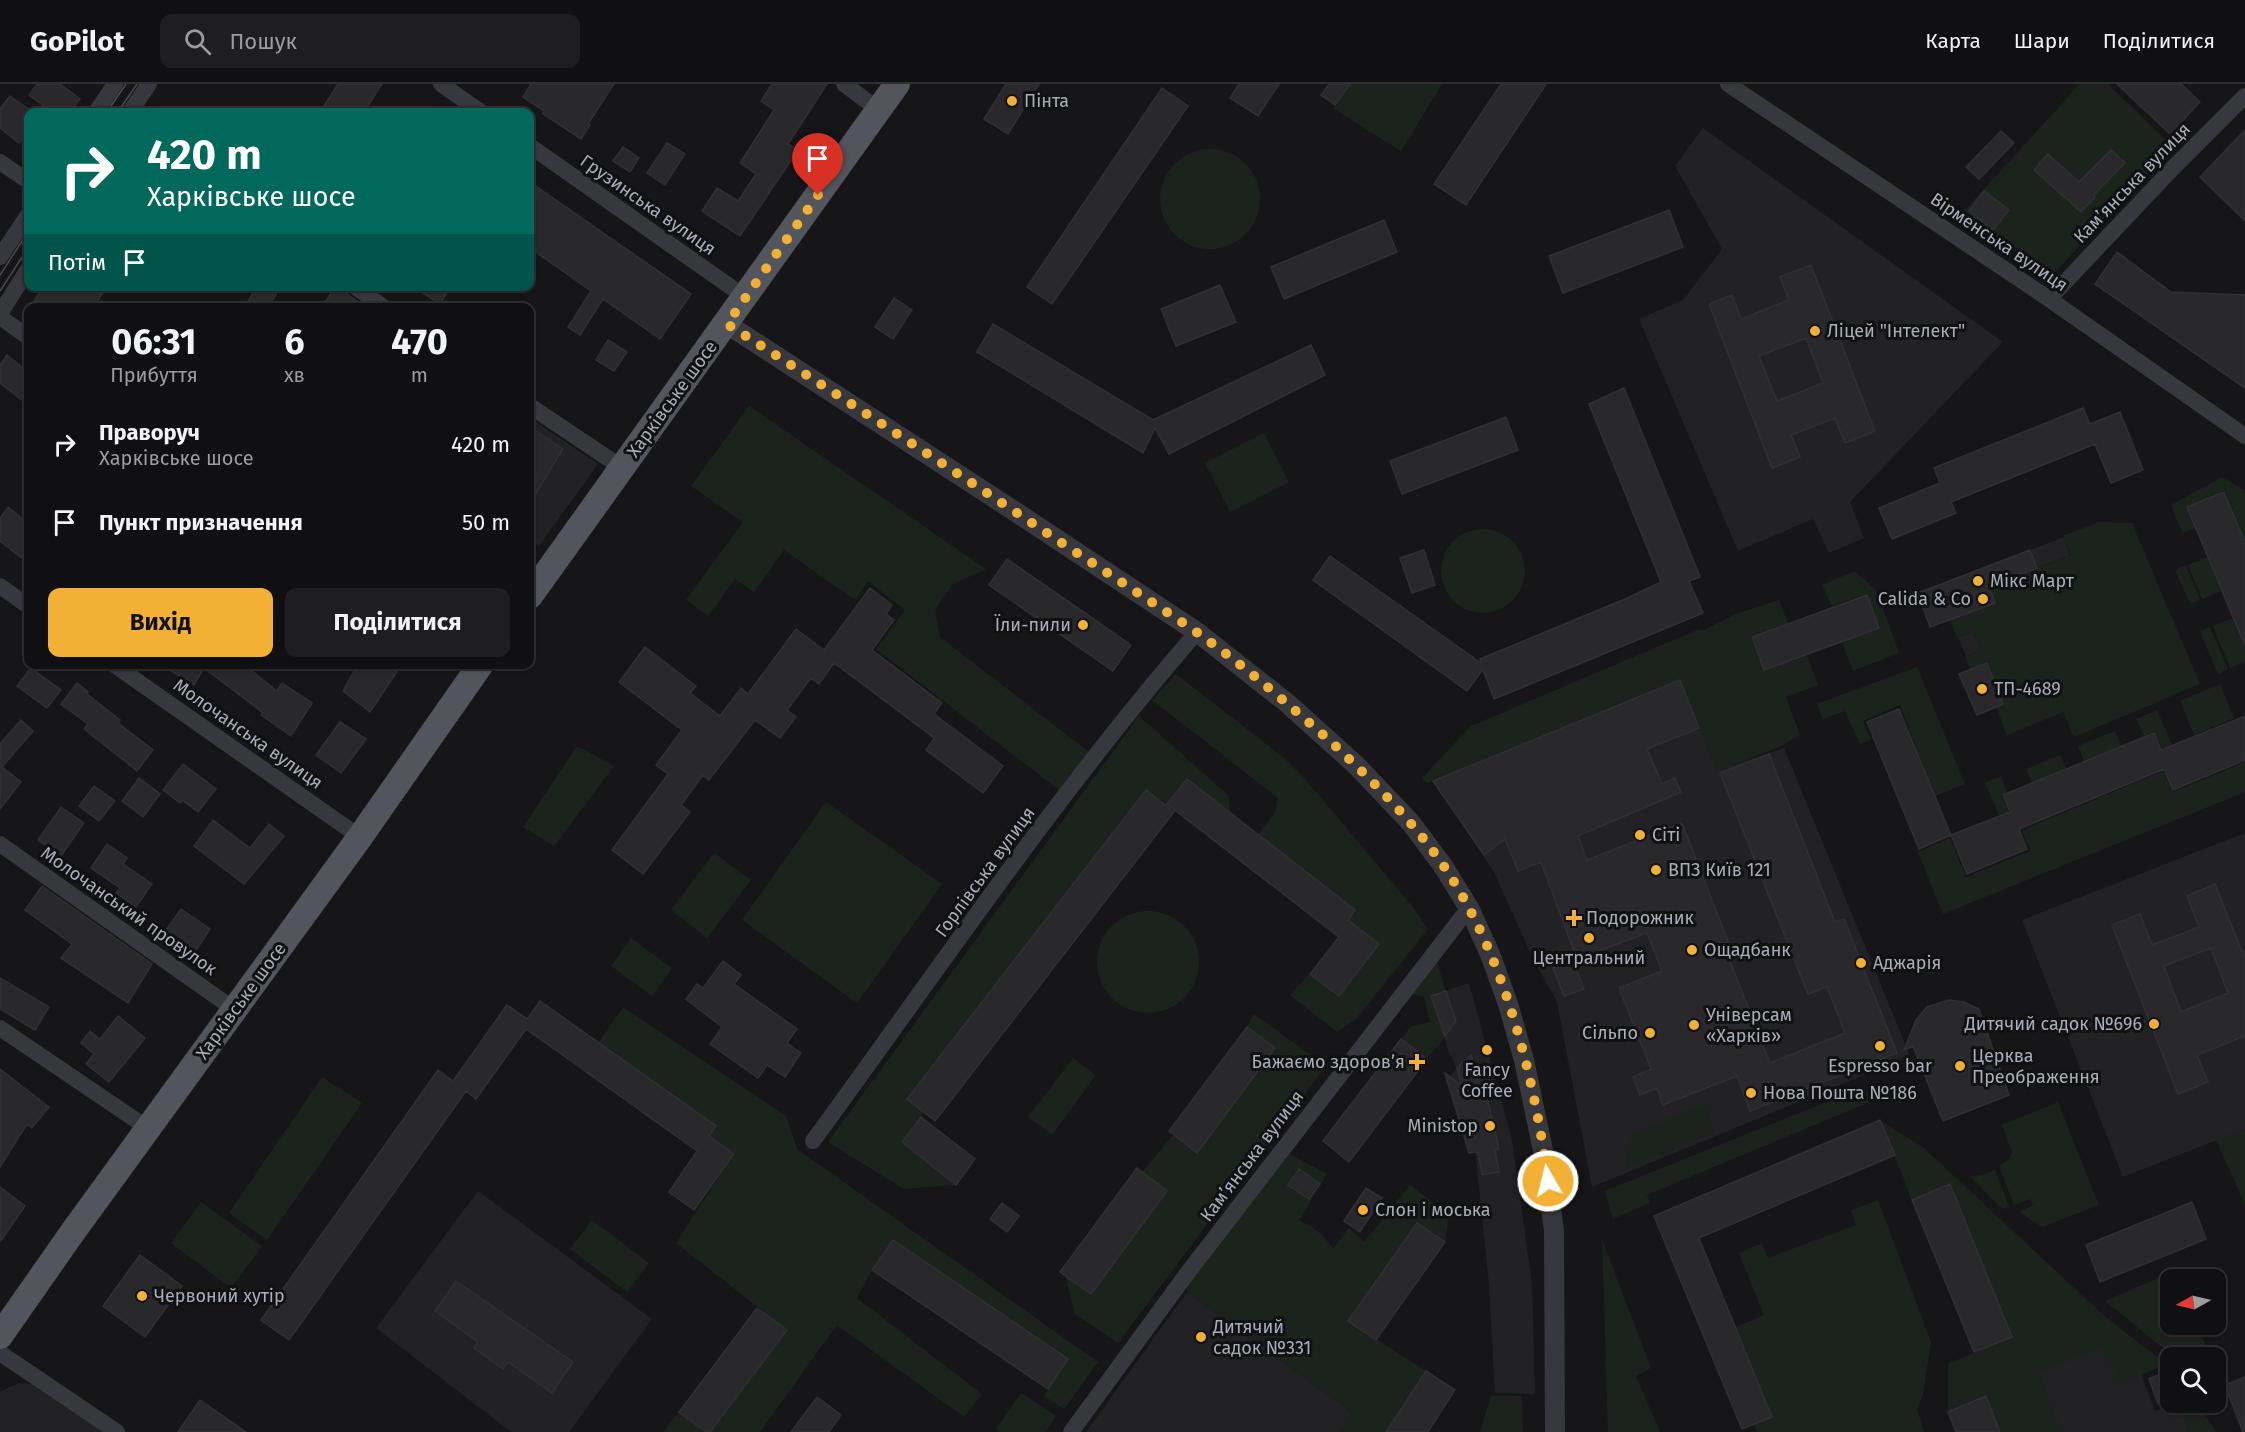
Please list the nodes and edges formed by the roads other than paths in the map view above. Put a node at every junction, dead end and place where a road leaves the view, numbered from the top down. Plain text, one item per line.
1 (115, 84) edge
2 (149, 84) edge
3 (441, 84) edge
4 (844, 84) edge
5 (897, 84) edge
6 (1728, 84) edge
7 (2245, 96) edge
8 (100, 108) edge
9 (133, 108) edge
10 (475, 108) edge
11 (879, 111) junction
12 (534, 149) edge
13 (0, 162) edge
14 (24, 178) edge
15 (24, 221) edge
16 (0, 257) edge
17 (24, 276) edge
18 (361, 291) edge
19 (745, 297) junction
20 (2049, 299) junction
21 (378, 303) edge
22 (0, 315) edge
23 (727, 324) junction
24 (24, 334) edge
25 (534, 409) edge
26 (2245, 436) edge
27 (621, 467) junction
28 (0, 586) edge
29 (534, 590) edge
30 (24, 603) edge
31 (1197, 632) junction
32 (120, 669) edge
33 (478, 669) edge
34 (360, 837) junction
35 (0, 844) edge
36 (1468, 908) junction
37 (235, 1010) junction
38 (0, 1028) edge
39 (149, 1129) junction
40 (813, 1141) dead end
41 (0, 1336) edge
42 (0, 1353) edge
43 (117, 1432) edge
44 (1071, 1432) edge
45 (1555, 1432) edge

1 - 8 street
2 - 9 street
3 - 10 street
4 - 11 street
5 - 11 main road, Харківське шосе
6 - 20 street, Вірменська вулиця
7 - 20 street, Камʼянська вулиця
11 - 19 main road, Харківське шосе
12 - 19 street, Грузинська вулиця
13 - 14 street
15 - 16 street
17 - 22 street
18 - 21 street
19 - 23 main road, Харківське шосе
20 - 26 street, Вірменська вулиця
22 - 24 street
23 - 27 main road, Харківське шосе
23 - 31 street
25 - 27 street
27 - 29 main road, Харківське шосе
28 - 30 street
31 - 36 street
31 - 40 street, Горлівська вулиця
32 - 34 street, Молочанська вулиця
33 - 34 main road, Харківське шосе
34 - 37 main road, Харківське шосе
35 - 37 street, Молочанський провулок
36 - 44 street, Камʼянська вулиця
36 - 45 street
37 - 39 main road, Харківське шосе
38 - 39 street
39 - 41 main road, Харківське шосе
42 - 43 street

